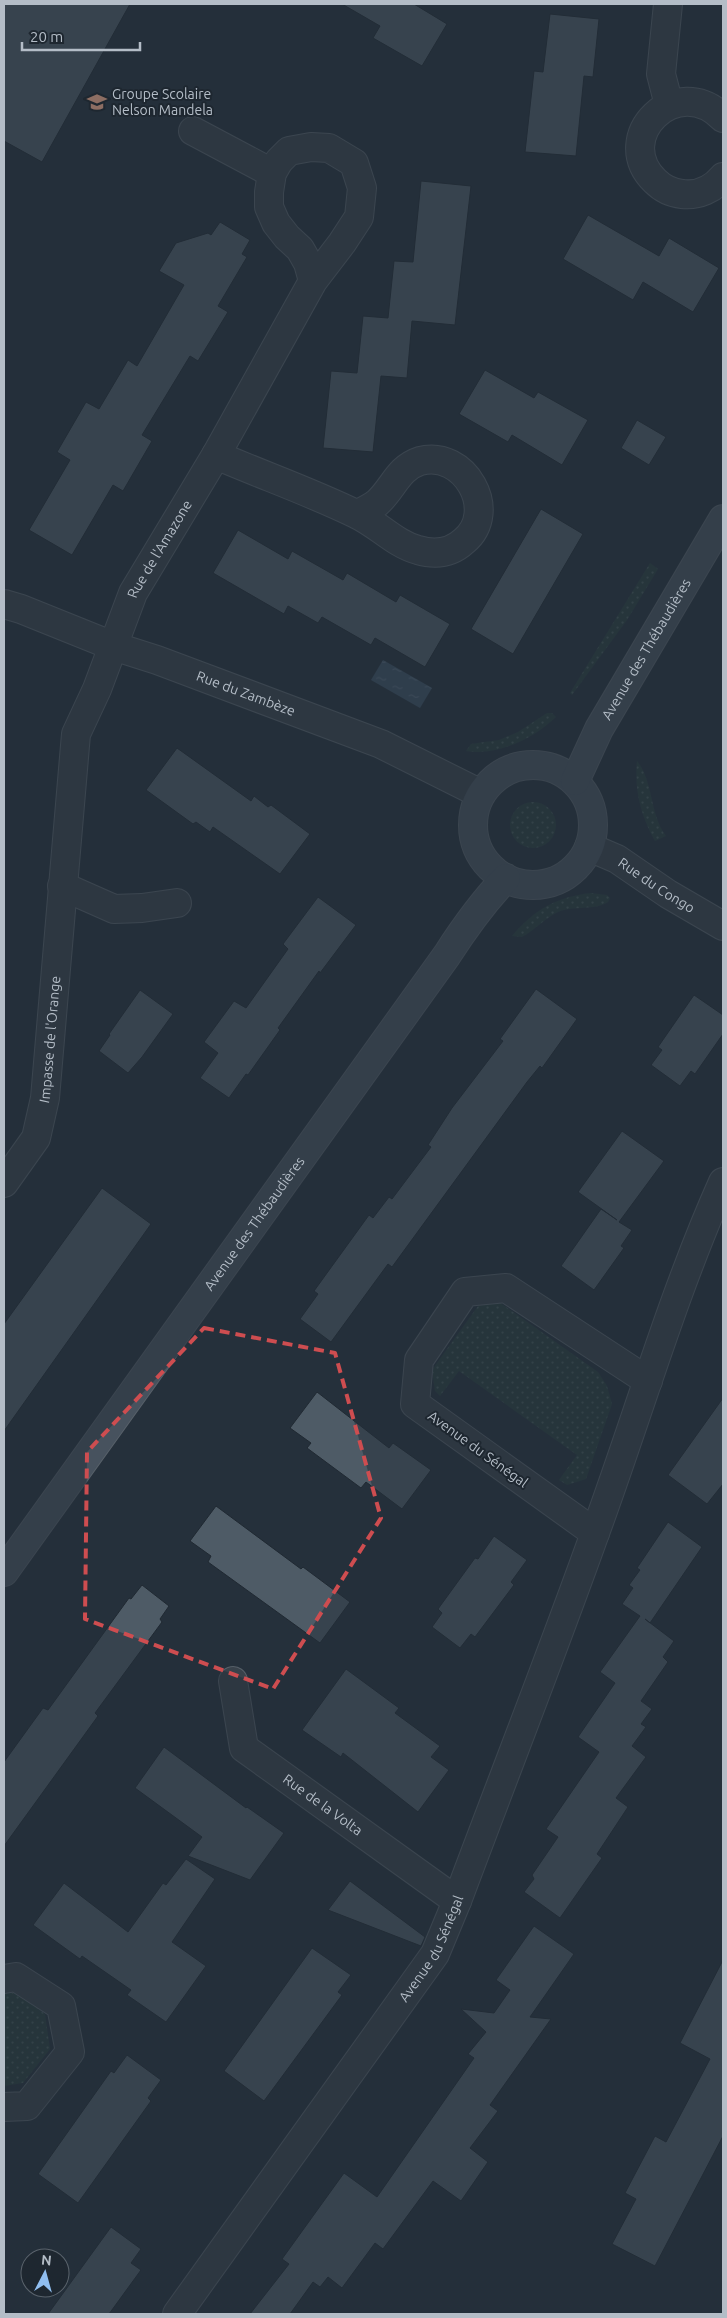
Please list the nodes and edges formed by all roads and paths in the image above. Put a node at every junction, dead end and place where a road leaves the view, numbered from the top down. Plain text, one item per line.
1 (668, 4) edge
2 (669, 105) junction
3 (723, 118) edge
4 (193, 131) dead end
5 (272, 173) junction
6 (723, 177) edge
7 (313, 281) junction
8 (216, 456) junction
9 (358, 514) dead end
10 (723, 519) edge
11 (4, 604) edge
12 (113, 646) junction
13 (574, 781) junction
14 (481, 794) junction
15 (589, 847) junction
16 (506, 878) junction
17 (62, 886) junction
18 (177, 903) dead end
19 (723, 926) edge
20 (723, 1182) edge
21 (4, 1183) edge
22 (648, 1381) junction
23 (596, 1533) junction
24 (4, 1572) edge
25 (233, 1681) dead end
26 (457, 1901) junction
27 (4, 1979) edge
28 (4, 2106) edge
29 (177, 2314) edge

1 - 2 street
2 - 3 street
2 - 6 street
4 - 5 street
5 - 7 street
5 - 7 street, Rue de l'Amazone
7 - 8 street, Rue de l'Amazone
8 - 9 street
8 - 12 street, Rue de l'Amazone
10 - 13 street, Avenue des Thébaudières
11 - 12 street, Rue du Zambèze
12 - 14 street, Rue du Zambèze
12 - 17 street, Impasse de l'Orange
13 - 14 street
13 - 15 street
14 - 16 street
15 - 16 street
15 - 19 street, Rue du Congo
16 - 24 street, Avenue des Thébaudières
17 - 18 street
17 - 21 street, Impasse de l'Orange
20 - 22 street, Avenue du Sénégal
22 - 23 street, Avenue du Sénégal
22 - 23 street, Avenue du Sénégal
23 - 26 street, Avenue du Sénégal
25 - 26 street, Rue de la Volta
26 - 29 street, Avenue du Sénégal
27 - 28 street

